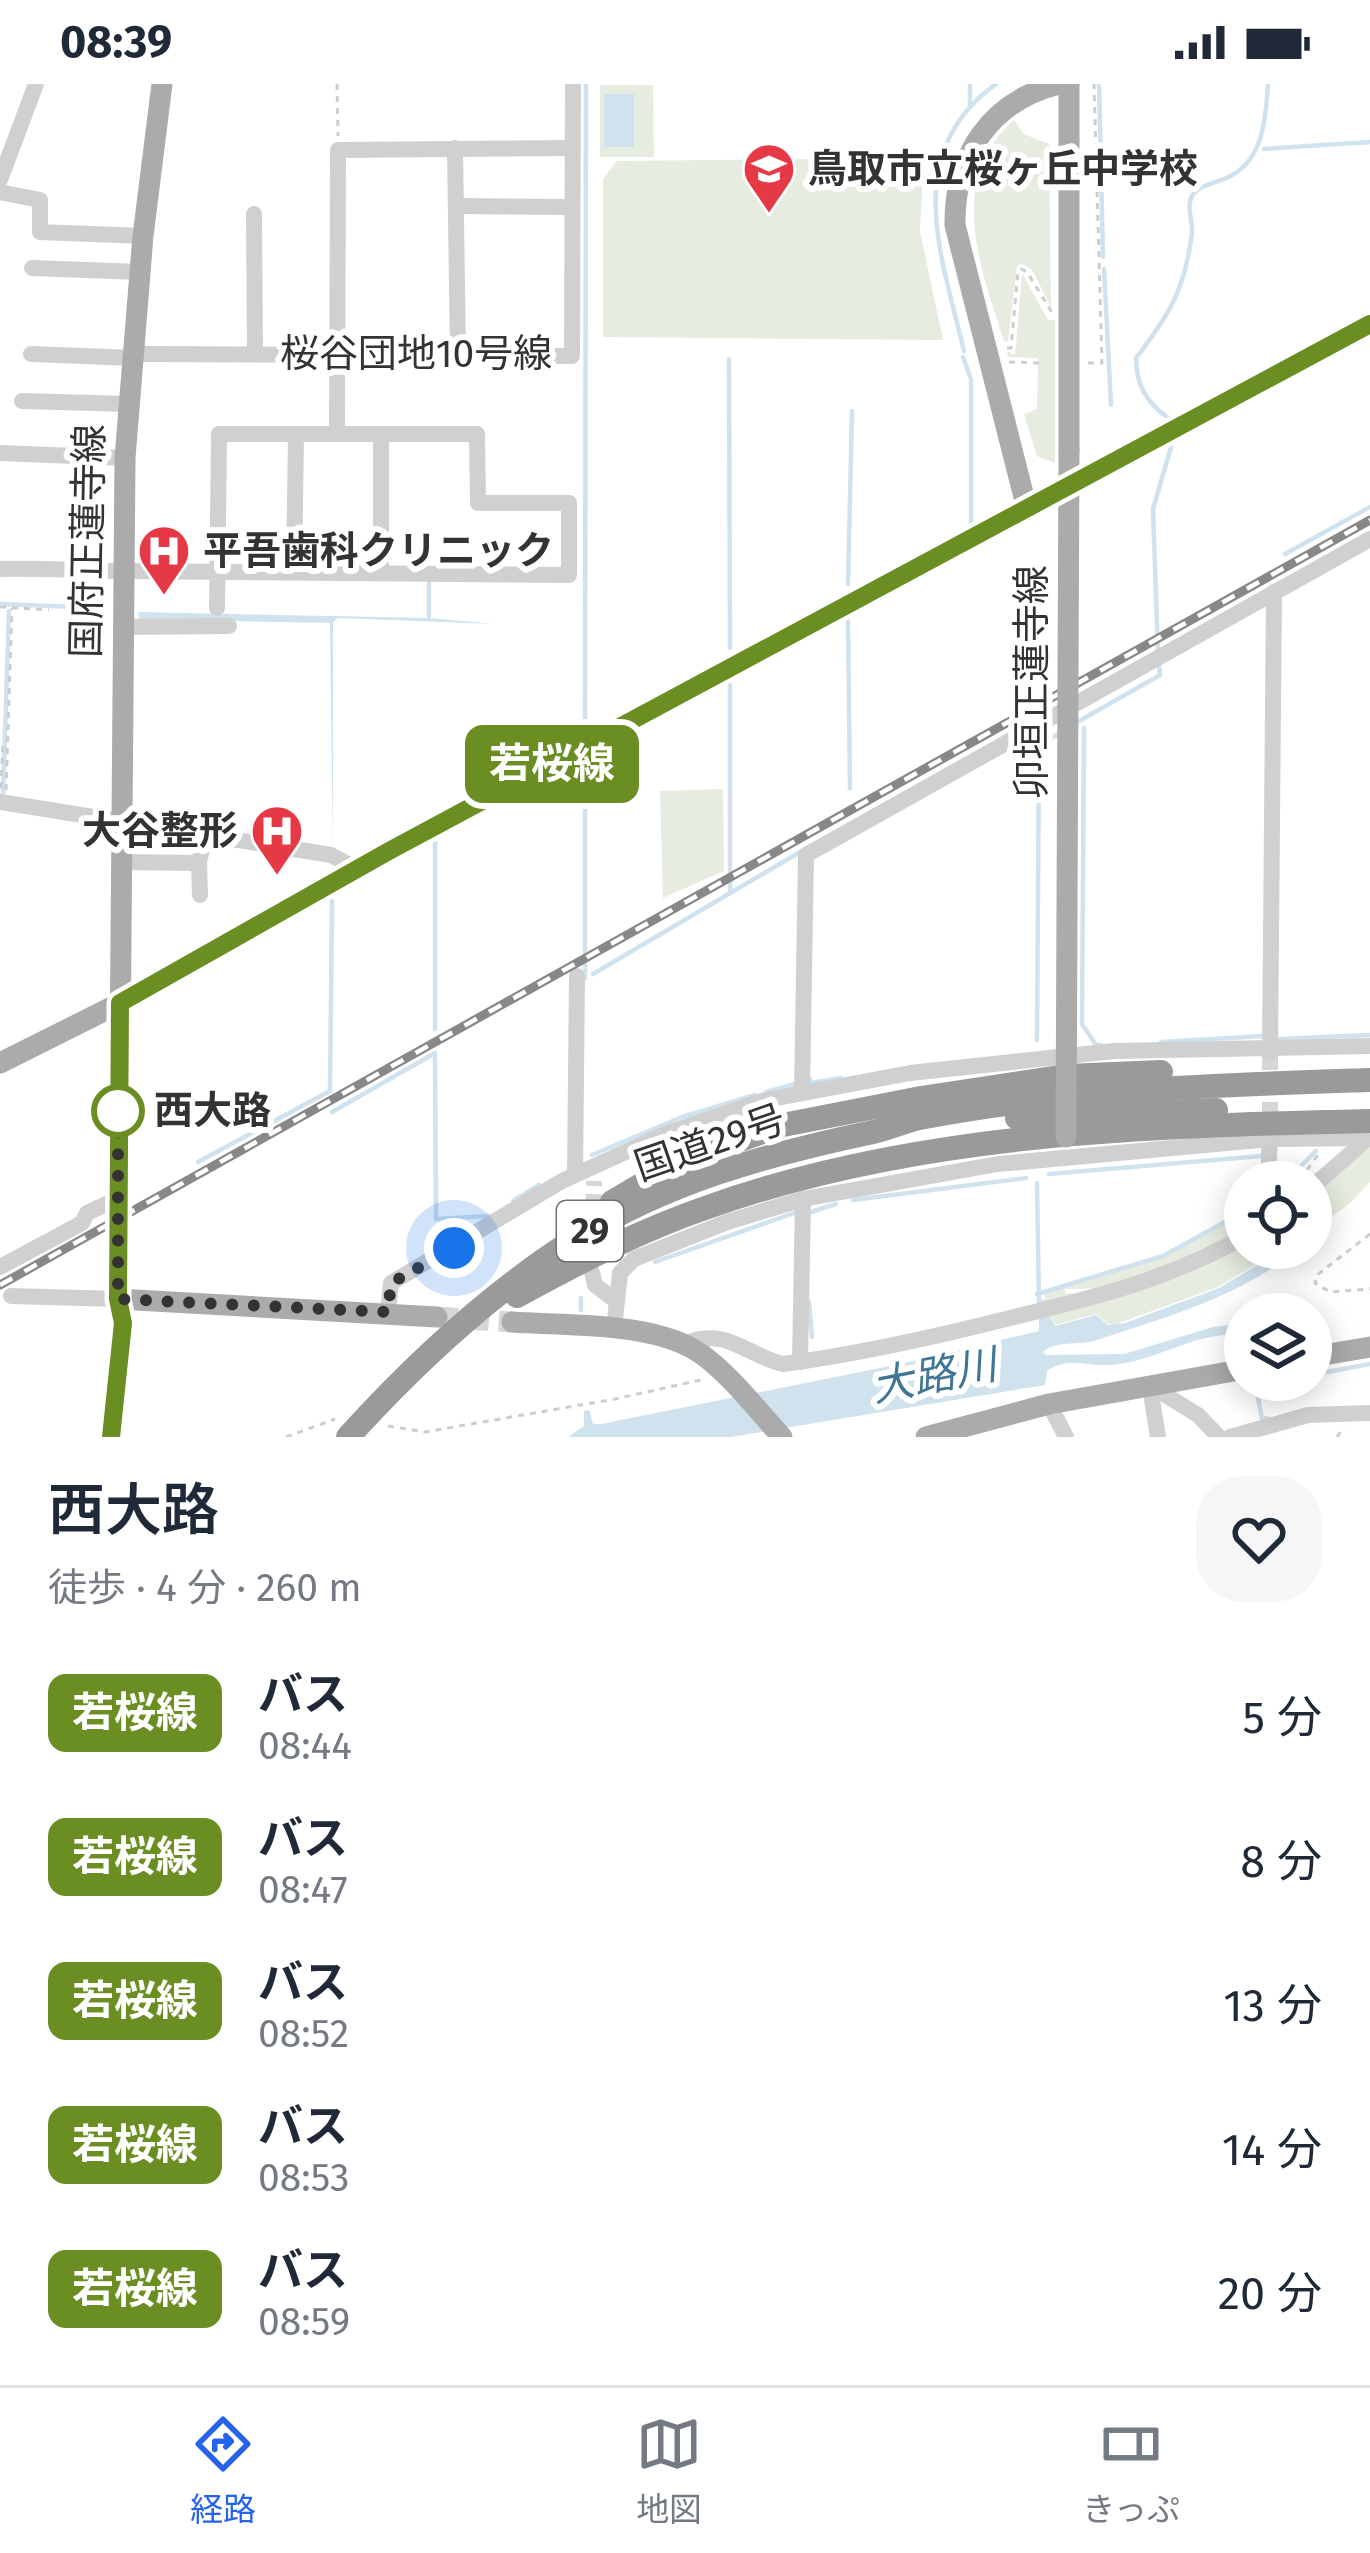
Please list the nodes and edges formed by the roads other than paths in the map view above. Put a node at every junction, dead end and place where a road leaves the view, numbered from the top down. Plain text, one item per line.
1 (36, 84) edge
2 (162, 84) edge
3 (573, 84) edge
4 (1059, 84) edge
5 (1070, 84) edge
6 (455, 148) junction
7 (572, 148) junction
8 (0, 180) edge
9 (0, 192) edge
10 (456, 206) junction
11 (572, 207) junction
12 (254, 214) dead end
13 (143, 236) junction
14 (32, 268) dead end
15 (140, 272) junction
16 (1370, 324) edge
17 (31, 354) dead end
18 (255, 354) junction
19 (339, 354) junction
20 (458, 354) junction
21 (135, 356) junction
22 (22, 401) dead end
23 (128, 404) junction
24 (296, 434) junction
25 (337, 434) junction
26 (381, 434) junction
27 (0, 453) edge
28 (125, 458) junction
29 (1027, 509) junction
30 (1370, 538) edge
31 (0, 569) edge
32 (218, 570) junction
33 (122, 571) junction
34 (293, 571) junction
35 (381, 572) junction
36 (1274, 592) junction
37 (218, 608) dead end
38 (229, 626) dead end
39 (121, 627) junction
40 (2, 803) edge
41 (121, 822) junction
42 (205, 834) junction
43 (121, 862) junction
44 (199, 863) junction
45 (357, 869) junction
46 (200, 895) dead end
47 (578, 976) dead end
48 (120, 1003) junction
49 (1370, 1046) edge
50 (1270, 1051) junction
51 (0, 1063) edge
52 (1370, 1066) edge
53 (1066, 1076) junction
54 (1370, 1081) edge
55 (802, 1092) junction
56 (1370, 1107) edge
57 (889, 1129) junction
58 (1263, 1132) junction
59 (1369, 1133) edge
60 (1066, 1137) junction
61 (1266, 1161) edge
62 (1332, 1161) edge
63 (587, 1174) junction
64 (117, 1198) junction
65 (802, 1199) junction
66 (1224, 1248) edge
67 (0, 1267) edge
68 (592, 1273) dead end
69 (11, 1297) dead end
70 (118, 1299) junction
71 (616, 1301) junction
72 (486, 1302) junction
73 (388, 1312) junction
74 (437, 1317) tunnel mouth
75 (512, 1322) tunnel mouth
76 (614, 1329) junction
77 (684, 1344) junction
78 (1370, 1347) edge
79 (1332, 1353) edge
80 (800, 1362) junction
81 (1224, 1374) edge
82 (1151, 1393) junction
83 (1049, 1405) junction
84 (1370, 1413) edge
85 (977, 1430) edge
86 (347, 1431) edge
87 (781, 1436) edge
88 (111, 1437) edge
89 (926, 1437) edge
90 (1066, 1437) edge
91 (1159, 1437) edge
92 (1219, 1437) edge
93 (1229, 1437) edge

1 - 8 street
2 - 13 main road, 国府正蓮寺線
3 - 7 street, 桜谷団地10号線
4 - 29 main road
5 - 53 main road, 卯垣正蓮寺線, bridge
6 - 7 street
6 - 10 street
6 - 19 street
7 - 11 street, 桜谷団地10号線
9 - 13 street
10 - 11 street
10 - 20 street
11 - 20 street, 桜谷団地10号線
12 - 18 street
13 - 15 main road, 国府正蓮寺線
14 - 15 street
15 - 21 main road, 国府正蓮寺線
16 - 29 main road
17 - 21 street, 桜谷団地10号線
18 - 19 street, 桜谷団地10号線
18 - 21 street, 桜谷団地10号線
19 - 20 street, 桜谷団地10号線
19 - 25 street
21 - 23 main road, 国府正蓮寺線
22 - 23 street
23 - 28 main road, 国府正蓮寺線
24 - 25 street
24 - 32 street
24 - 34 street
25 - 26 street
26 - 35 street
26 - 35 street
27 - 28 street
28 - 33 main road, 国府正蓮寺線
29 - 45 main road
30 - 36 street
31 - 33 street
32 - 33 street
32 - 34 street
32 - 37 street
33 - 39 main road, 国府正蓮寺線
34 - 35 street
36 - 50 street
36 - 55 street
38 - 39 street
39 - 41 main road, 国府正蓮寺線
40 - 41 street
41 - 42 street
41 - 43 main road, 国府正蓮寺線
42 - 44 street
42 - 45 street
43 - 44 street
43 - 48 main road, 国府正蓮寺線
44 - 46 street
45 - 48 main road
47 - 63 street
48 - 51 main road
48 - 64 main road, 国府正蓮寺線
49 - 50 street
50 - 55 street
52 - 53 highway
53 - 60 main road, 卯垣正蓮寺線, bridge
53 - 72 highway
54 - 57 highway, 国道29号 / 29
55 - 63 street
56 - 57 highway, 国道29号 / 29
57 - 72 highway, 国道29号 / 29
58 - 59 highway
58 - 60 highway
58 - 61 street
58 - 65 street
59 - 62 street
60 - 72 highway
63 - 73 street
64 - 67 street
64 - 70 main road, 国府正蓮寺線
65 - 71 street
65 - 80 street
66 - 80 street
68 - 71 street
69 - 70 street
70 - 73 main road
70 - 88 street
71 - 76 street
72 - 86 highway, 国道29号 / 29
73 - 74 main road
75 - 76 main road
76 - 77 main road
77 - 80 street
77 - 87 main road
78 - 79 main road
81 - 82 main road
82 - 83 main road
82 - 91 street
82 - 92 street
83 - 85 main road
83 - 90 street
84 - 93 street
85 - 89 main road

